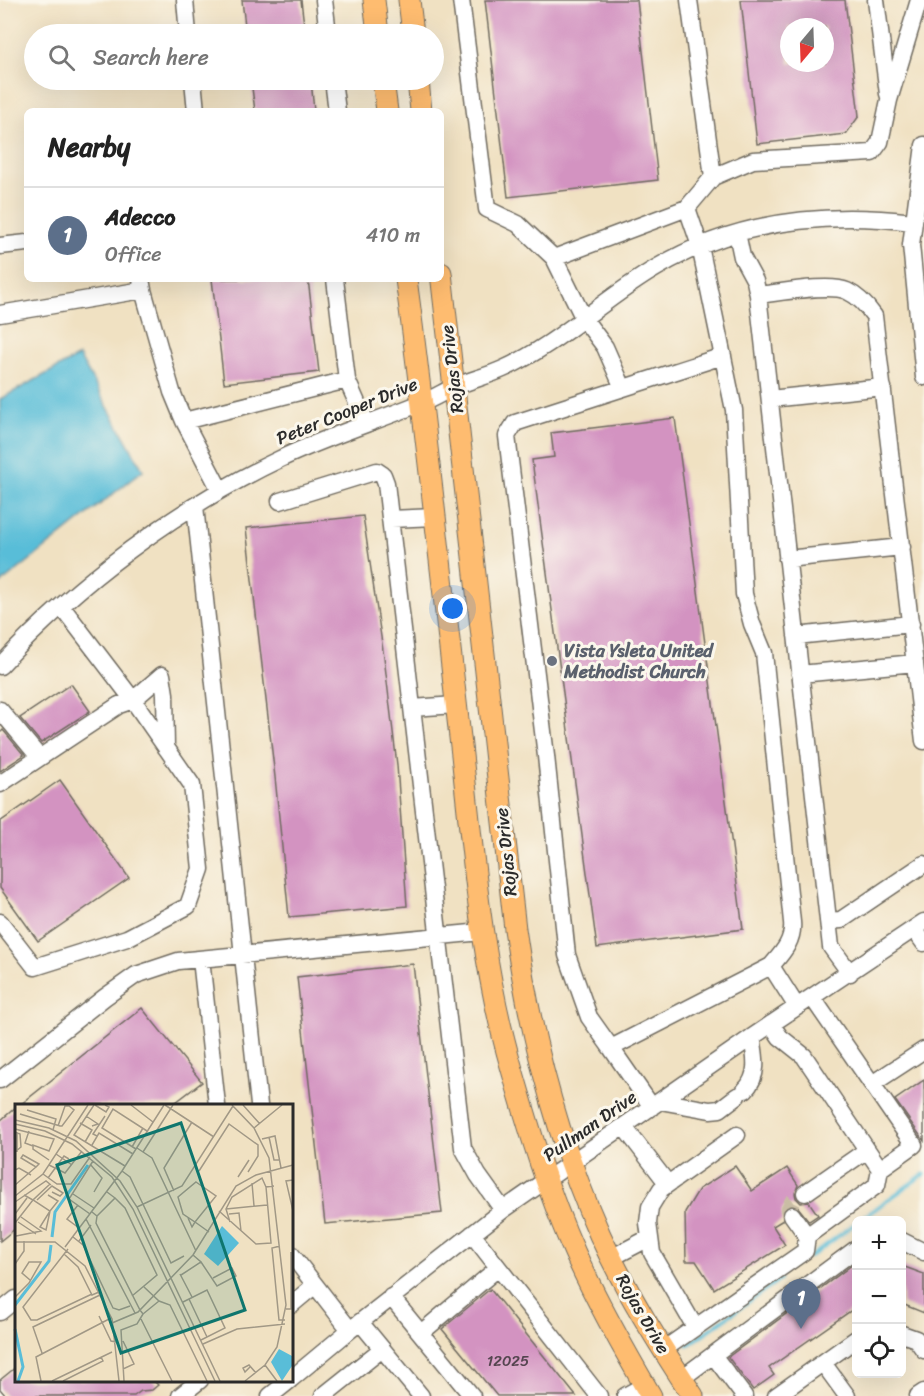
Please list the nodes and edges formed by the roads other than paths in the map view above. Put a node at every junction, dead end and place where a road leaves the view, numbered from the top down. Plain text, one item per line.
1 (185, 0) edge
2 (324, 0) edge
3 (374, 0) edge
4 (409, 0) edge
5 (461, 0) edge
6 (690, 0) edge
7 (876, 0) edge
8 (919, 0) edge
9 (187, 24) edge
10 (327, 24) edge
11 (377, 24) edge
12 (412, 24) edge
13 (194, 90) edge
14 (334, 90) edge
15 (384, 90) edge
16 (419, 90) edge
17 (889, 100) junction
18 (196, 108) edge
19 (337, 108) edge
20 (387, 108) edge
21 (421, 108) edge
22 (924, 145) edge
23 (713, 177) junction
24 (687, 208) junction
25 (913, 222) junction
26 (737, 233) junction
27 (24, 243) edge
28 (0, 246) edge
29 (700, 246) junction
30 (555, 258) junction
31 (918, 259) edge
32 (335, 282) edge
33 (406, 282) edge
34 (442, 282) edge
35 (142, 284) edge
36 (758, 295) junction
37 (0, 314) edge
38 (584, 319) junction
39 (723, 356) junction
40 (924, 377) edge
41 (347, 380) junction
42 (454, 387) junction
43 (883, 387) junction
44 (623, 388) junction
45 (770, 399) junction
46 (423, 402) junction
47 (184, 421) junction
48 (366, 423) junction
49 (220, 490) junction
50 (280, 501) dead end
51 (195, 506) junction
52 (435, 516) junction
53 (391, 519) junction
54 (902, 546) junction
55 (788, 559) junction
56 (62, 607) junction
57 (911, 624) junction
58 (796, 636) junction
59 (915, 663) junction
60 (0, 666) edge
61 (801, 674) junction
62 (133, 700) junction
63 (456, 705) junction
64 (412, 708) junction
65 (0, 710) edge
66 (924, 741) edge
67 (166, 748) junction
68 (39, 757) junction
69 (0, 783) edge
70 (924, 864) edge
71 (828, 921) junction
72 (0, 922) edge
73 (921, 931) edge
74 (482, 932) junction
75 (439, 936) junction
76 (244, 955) junction
77 (201, 959) junction
78 (771, 966) junction
79 (850, 973) junction
80 (812, 997) junction
81 (797, 1007) junction
82 (771, 1024) junction
83 (752, 1037) junction
84 (611, 1047) junction
85 (924, 1050) edge
86 (771, 1064) dead end
87 (0, 1080) edge
88 (872, 1084) junction
89 (217, 1104) edge
90 (260, 1104) edge
91 (656, 1104) junction
92 (624, 1127) junction
93 (737, 1135) dead end
94 (867, 1150) junction
95 (572, 1163) junction
96 (880, 1169) junction
97 (547, 1179) junction
98 (668, 1184) junction
99 (806, 1193) tunnel mouth
100 (503, 1210) junction
101 (792, 1215) dead end
102 (472, 1234) junction
103 (807, 1236) junction
104 (649, 1238) junction
105 (906, 1243) edge
106 (852, 1252) edge
107 (924, 1252) edge
108 (292, 1255) edge
109 (611, 1257) junction
110 (498, 1268) junction
111 (315, 1286) junction
112 (392, 1297) junction
113 (15, 1300) edge
114 (292, 1304) edge
115 (0, 1312) edge
116 (355, 1326) junction
117 (695, 1328) junction
118 (421, 1333) junction
119 (906, 1335) edge
120 (852, 1342) edge
121 (382, 1349) junction
122 (924, 1350) edge
123 (713, 1355) junction
124 (822, 1363) junction
125 (678, 1373) edge
126 (292, 1378) edge
127 (199, 1381) edge
128 (289, 1381) edge
129 (648, 1391) edge
130 (924, 1392) edge
131 (180, 1396) edge
132 (270, 1396) edge
133 (323, 1396) edge
134 (421, 1396) edge
135 (472, 1396) edge
136 (599, 1396) edge
137 (625, 1396) edge
138 (744, 1396) edge
139 (776, 1396) edge
140 (846, 1396) edge
141 (918, 1396) edge

1 - 9 street
2 - 10 street
3 - 11 main road
4 - 12 main road
5 - 30 street
6 - 23 street
7 - 17 street
8 - 17 street
13 - 18 street
14 - 19 street
15 - 20 main road
16 - 21 main road
17 - 23 street
22 - 25 street
23 - 24 street
24 - 29 street
24 - 30 street
25 - 26 street, Peter Cooper Drive
25 - 31 street
26 - 29 street, Peter Cooper Drive
26 - 36 street
27 - 28 street
29 - 38 street, Peter Cooper Drive
29 - 39 street
30 - 38 street
31 - 40 street
32 - 41 street
33 - 46 main road, Rojas Drive
34 - 42 main road, Rojas Drive
35 - 37 street
35 - 47 street
36 - 43 street
36 - 45 street
38 - 42 street, Peter Cooper Drive
38 - 44 street
39 - 44 street
39 - 78 street
41 - 47 street
41 - 48 street
42 - 46 street, Peter Cooper Drive
42 - 95 main road, Rojas Drive
43 - 45 street
43 - 54 street
44 - 84 street
45 - 55 street
46 - 48 street, Peter Cooper Drive
46 - 52 main road, Rojas Drive
47 - 49 street
48 - 49 street, Peter Cooper Drive
49 - 51 street, Peter Cooper Drive
50 - 53 street
51 - 56 street, Peter Cooper Drive
51 - 76 street
52 - 53 street
52 - 63 main road, Rojas Drive
53 - 64 street
54 - 55 street
54 - 57 street
55 - 58 street
56 - 60 street, Peter Cooper Drive
56 - 62 street
57 - 58 street
57 - 59 street
58 - 61 street
59 - 61 street
59 - 66 street
61 - 71 street
62 - 67 street
62 - 67 street
62 - 68 street
63 - 64 street
63 - 74 main road, Rojas Drive
64 - 75 street
65 - 68 street
67 - 72 street
68 - 69 street
70 - 71 street
71 - 79 street
73 - 79 street, Pullman Drive
74 - 75 street
74 - 97 main road, Rojas Drive
75 - 76 street
75 - 100 street
76 - 77 street
76 - 90 street
77 - 87 street
77 - 89 street
78 - 81 street
78 - 84 street
79 - 80 street, Pullman Drive
80 - 81 street, Pullman Drive
80 - 88 street
81 - 82 street, Pullman Drive
82 - 83 street, Pullman Drive
82 - 94 street
83 - 86 street
83 - 91 street, Pullman Drive
83 - 91 street
84 - 91 street
85 - 88 street
88 - 96 street
91 - 92 street, Pullman Drive
92 - 95 street, Pullman Drive
92 - 98 street
93 - 98 street
94 - 96 street
94 - 99 street
95 - 97 street, Pullman Drive
95 - 109 main road, Rojas Drive
96 - 103 street
97 - 100 street, Pullman Drive
97 - 129 main road, Rojas Drive
98 - 104 street
100 - 102 street, Pullman Drive
101 - 103 street
102 - 110 street
102 - 112 street, Pullman Drive
103 - 117 street
104 - 109 street
104 - 117 street
105 - 107 street
106 - 123 street
108 - 111 street
109 - 125 main road, Rojas Drive
110 - 118 street
110 - 136 street
111 - 114 street
111 - 116 street
112 - 116 street, Pullman Drive
112 - 118 street
113 - 115 street
116 - 121 street
116 - 126 street, Pullman Drive
117 - 125 street
118 - 135 street
119 - 122 street
120 - 124 street
121 - 133 street
121 - 134 street
123 - 125 street
123 - 138 street
124 - 139 street
124 - 140 street
125 - 129 main road
127 - 131 street
128 - 132 street, Pullman Drive
129 - 137 street
130 - 141 street

